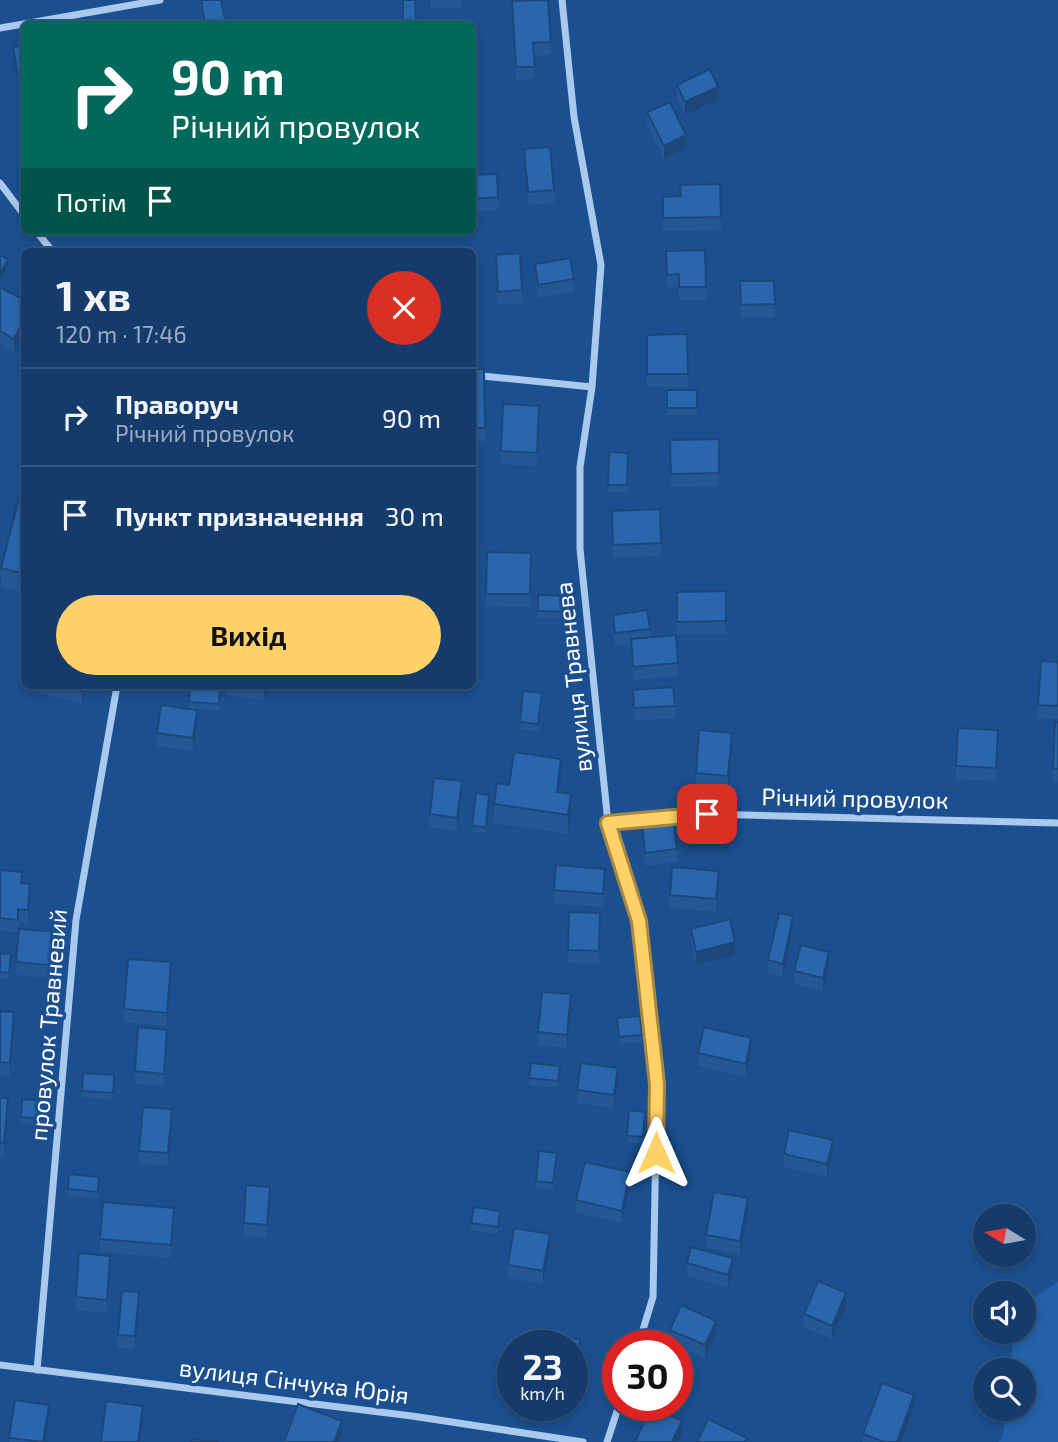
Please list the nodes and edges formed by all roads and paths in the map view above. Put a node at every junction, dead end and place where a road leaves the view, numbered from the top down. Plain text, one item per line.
1 (160, 0) edge
2 (562, 0) edge
3 (40, 21) edge
4 (21, 24) edge
5 (0, 28) edge
6 (0, 183) edge
7 (21, 211) edge
8 (476, 375) edge
9 (592, 387) junction
10 (116, 689) edge
11 (608, 823) junction
12 (1058, 823) edge
13 (643, 1330) edge
14 (0, 1365) edge
15 (37, 1370) junction
16 (614, 1421) edge
17 (583, 1442) edge
18 (607, 1442) edge

1 - 3 street
2 - 9 street, вулиця Травнева
4 - 5 street
6 - 7 street
8 - 9 street
9 - 11 street, вулиця Травнева
10 - 15 street, провулок Травневий
11 - 12 street, Річний провулок
11 - 13 street, вулиця Травнева
14 - 15 street, вулиця Сінчука Юрія
15 - 17 street, вулиця Сінчука Юрія
16 - 18 street

